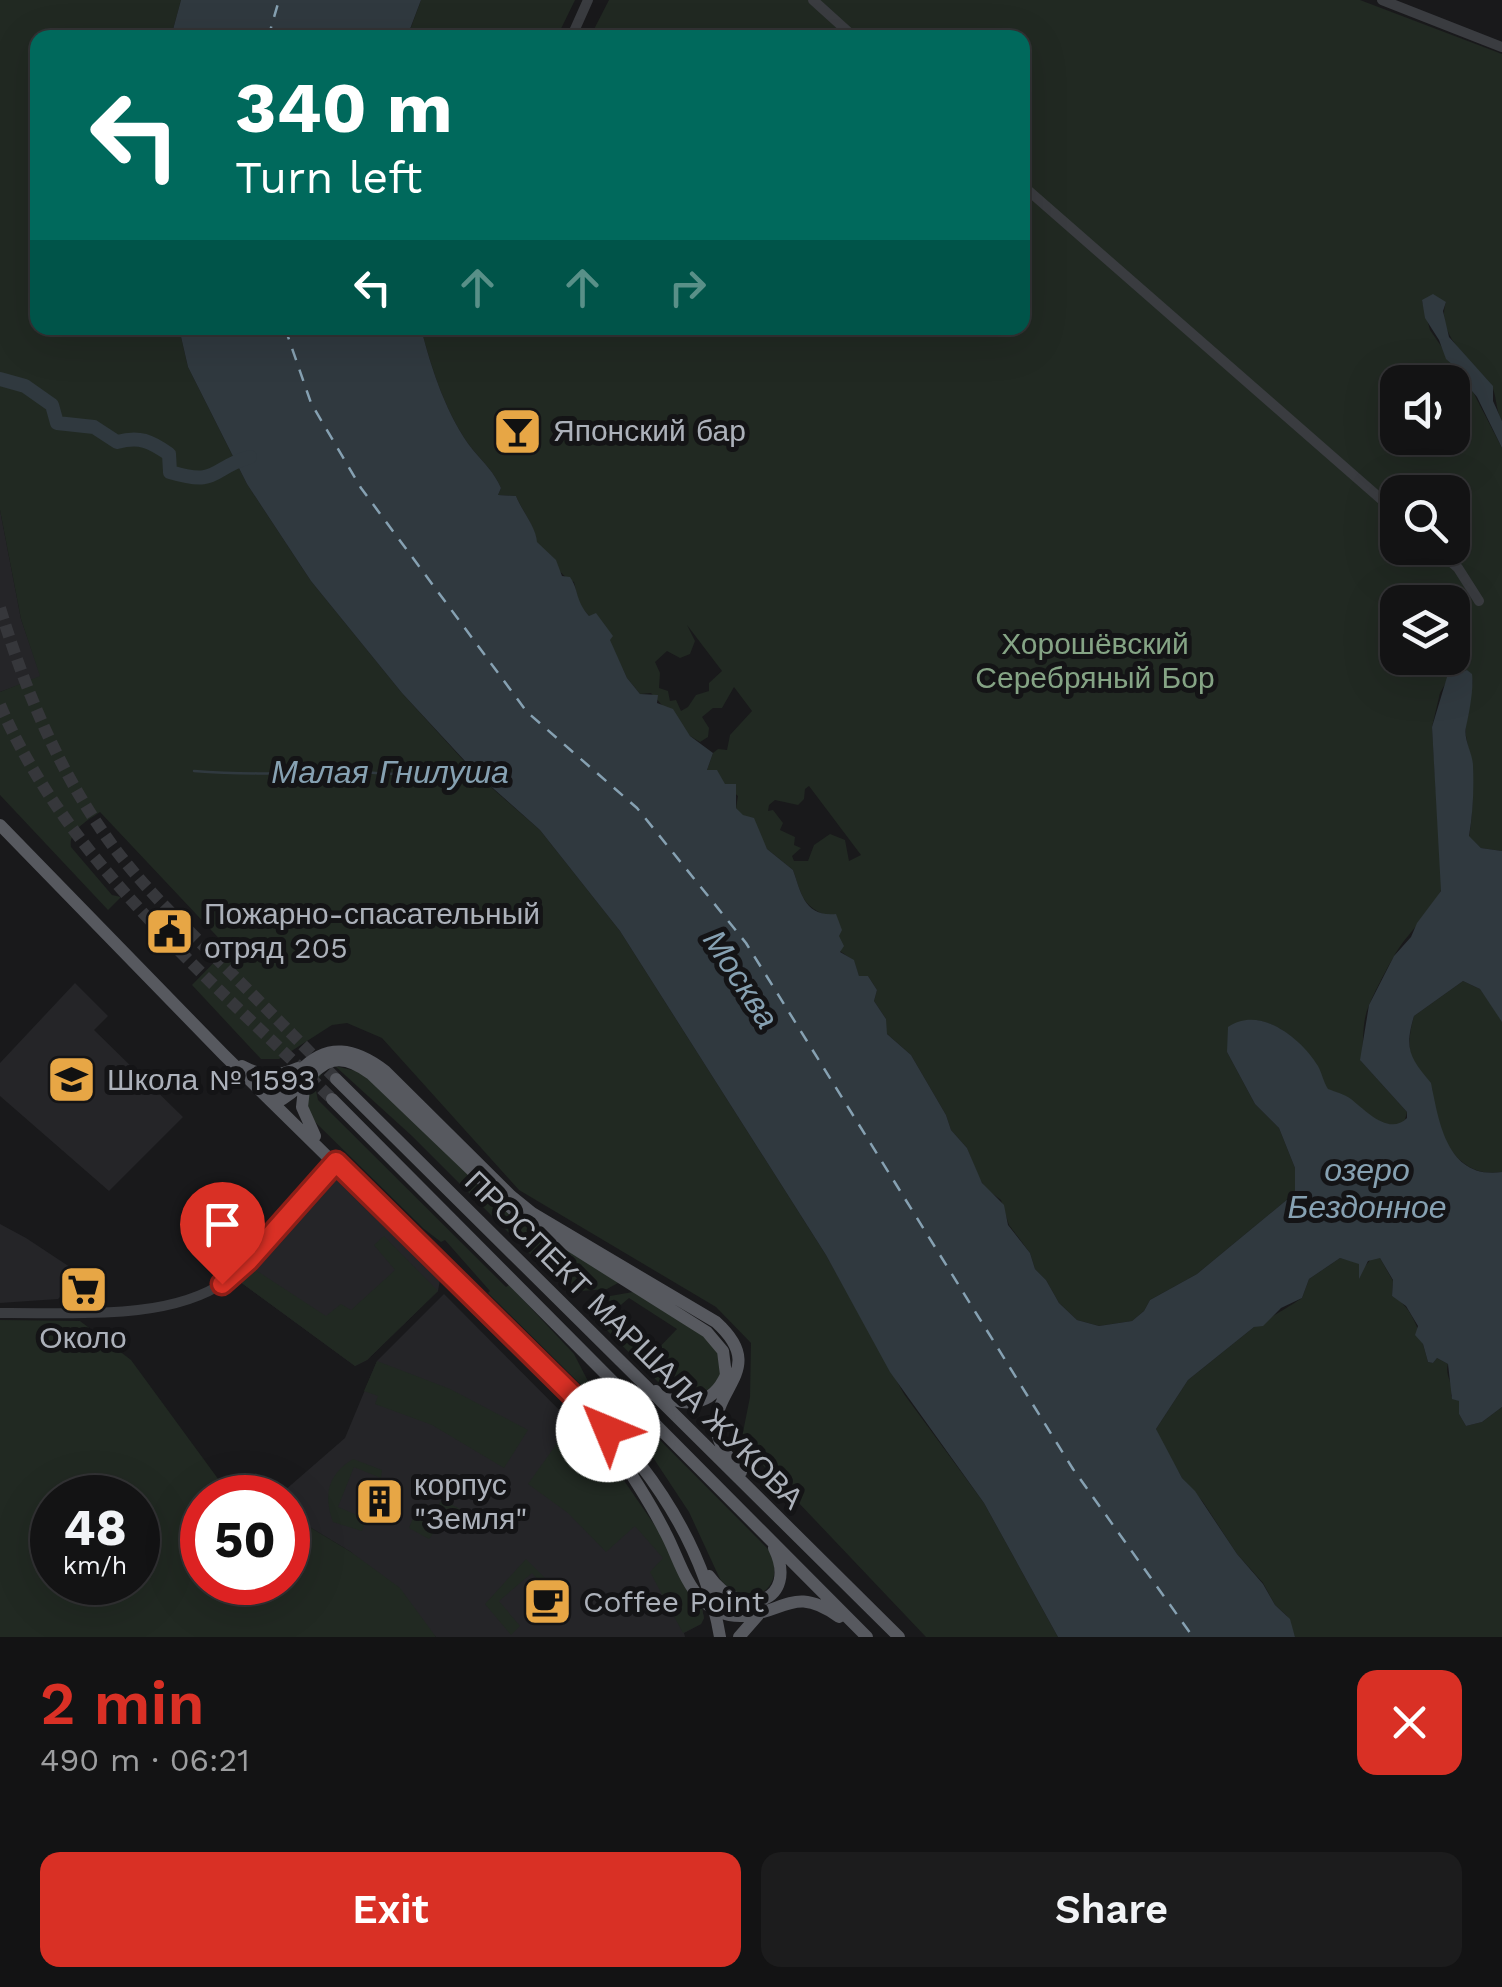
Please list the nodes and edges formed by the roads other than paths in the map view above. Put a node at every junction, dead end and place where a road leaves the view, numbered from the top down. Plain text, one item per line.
1 (588, 0) edge
2 (813, 0) edge
3 (1382, 0) edge
4 (574, 30) edge
5 (846, 30) edge
6 (1502, 47) edge
7 (1030, 191) edge
8 (1380, 498) edge
9 (1455, 565) edge
10 (1479, 601) dead end
11 (0, 825) edge
12 (224, 1056) junction
13 (308, 1069) junction
14 (336, 1079) tunnel mouth
15 (332, 1099) tunnel mouth
16 (275, 1103) junction
17 (324, 1151) junction
18 (336, 1162) junction
19 (0, 1313) edge
20 (632, 1375) junction
21 (591, 1413) junction
22 (776, 1515) junction
23 (764, 1534) junction
24 (698, 1560) junction
25 (716, 1611) junction
26 (764, 1611) junction
27 (866, 1636) edge
28 (720, 1637) edge
29 (739, 1637) edge
30 (899, 1637) edge

1 - 4 street
2 - 5 street
3 - 6 street
7 - 8 street
9 - 10 street
11 - 12 main road
12 - 13 main road
12 - 16 main road
13 - 16 main road
13 - 17 main road
13 - 20 main road
13 - 22 main road
14 - 20 main road, ПРОСПЕКТ МАРШАЛА ЖУКОВА
15 - 23 main road, ПРОСПЕКТ МАРШАЛА ЖУКОВА
16 - 17 main road
17 - 18 main road
18 - 19 street
18 - 21 main road
20 - 22 main road, ПРОСПЕКТ МАРШАЛА ЖУКОВА
21 - 24 main road
21 - 25 main road
22 - 30 main road, ПРОСПЕКТ МАРШАЛА ЖУКОВА
23 - 24 main road
23 - 27 main road, ПРОСПЕКТ МАРШАЛА ЖУКОВА
24 - 25 main road
25 - 26 main road
25 - 28 main road
26 - 27 main road
26 - 29 main road

